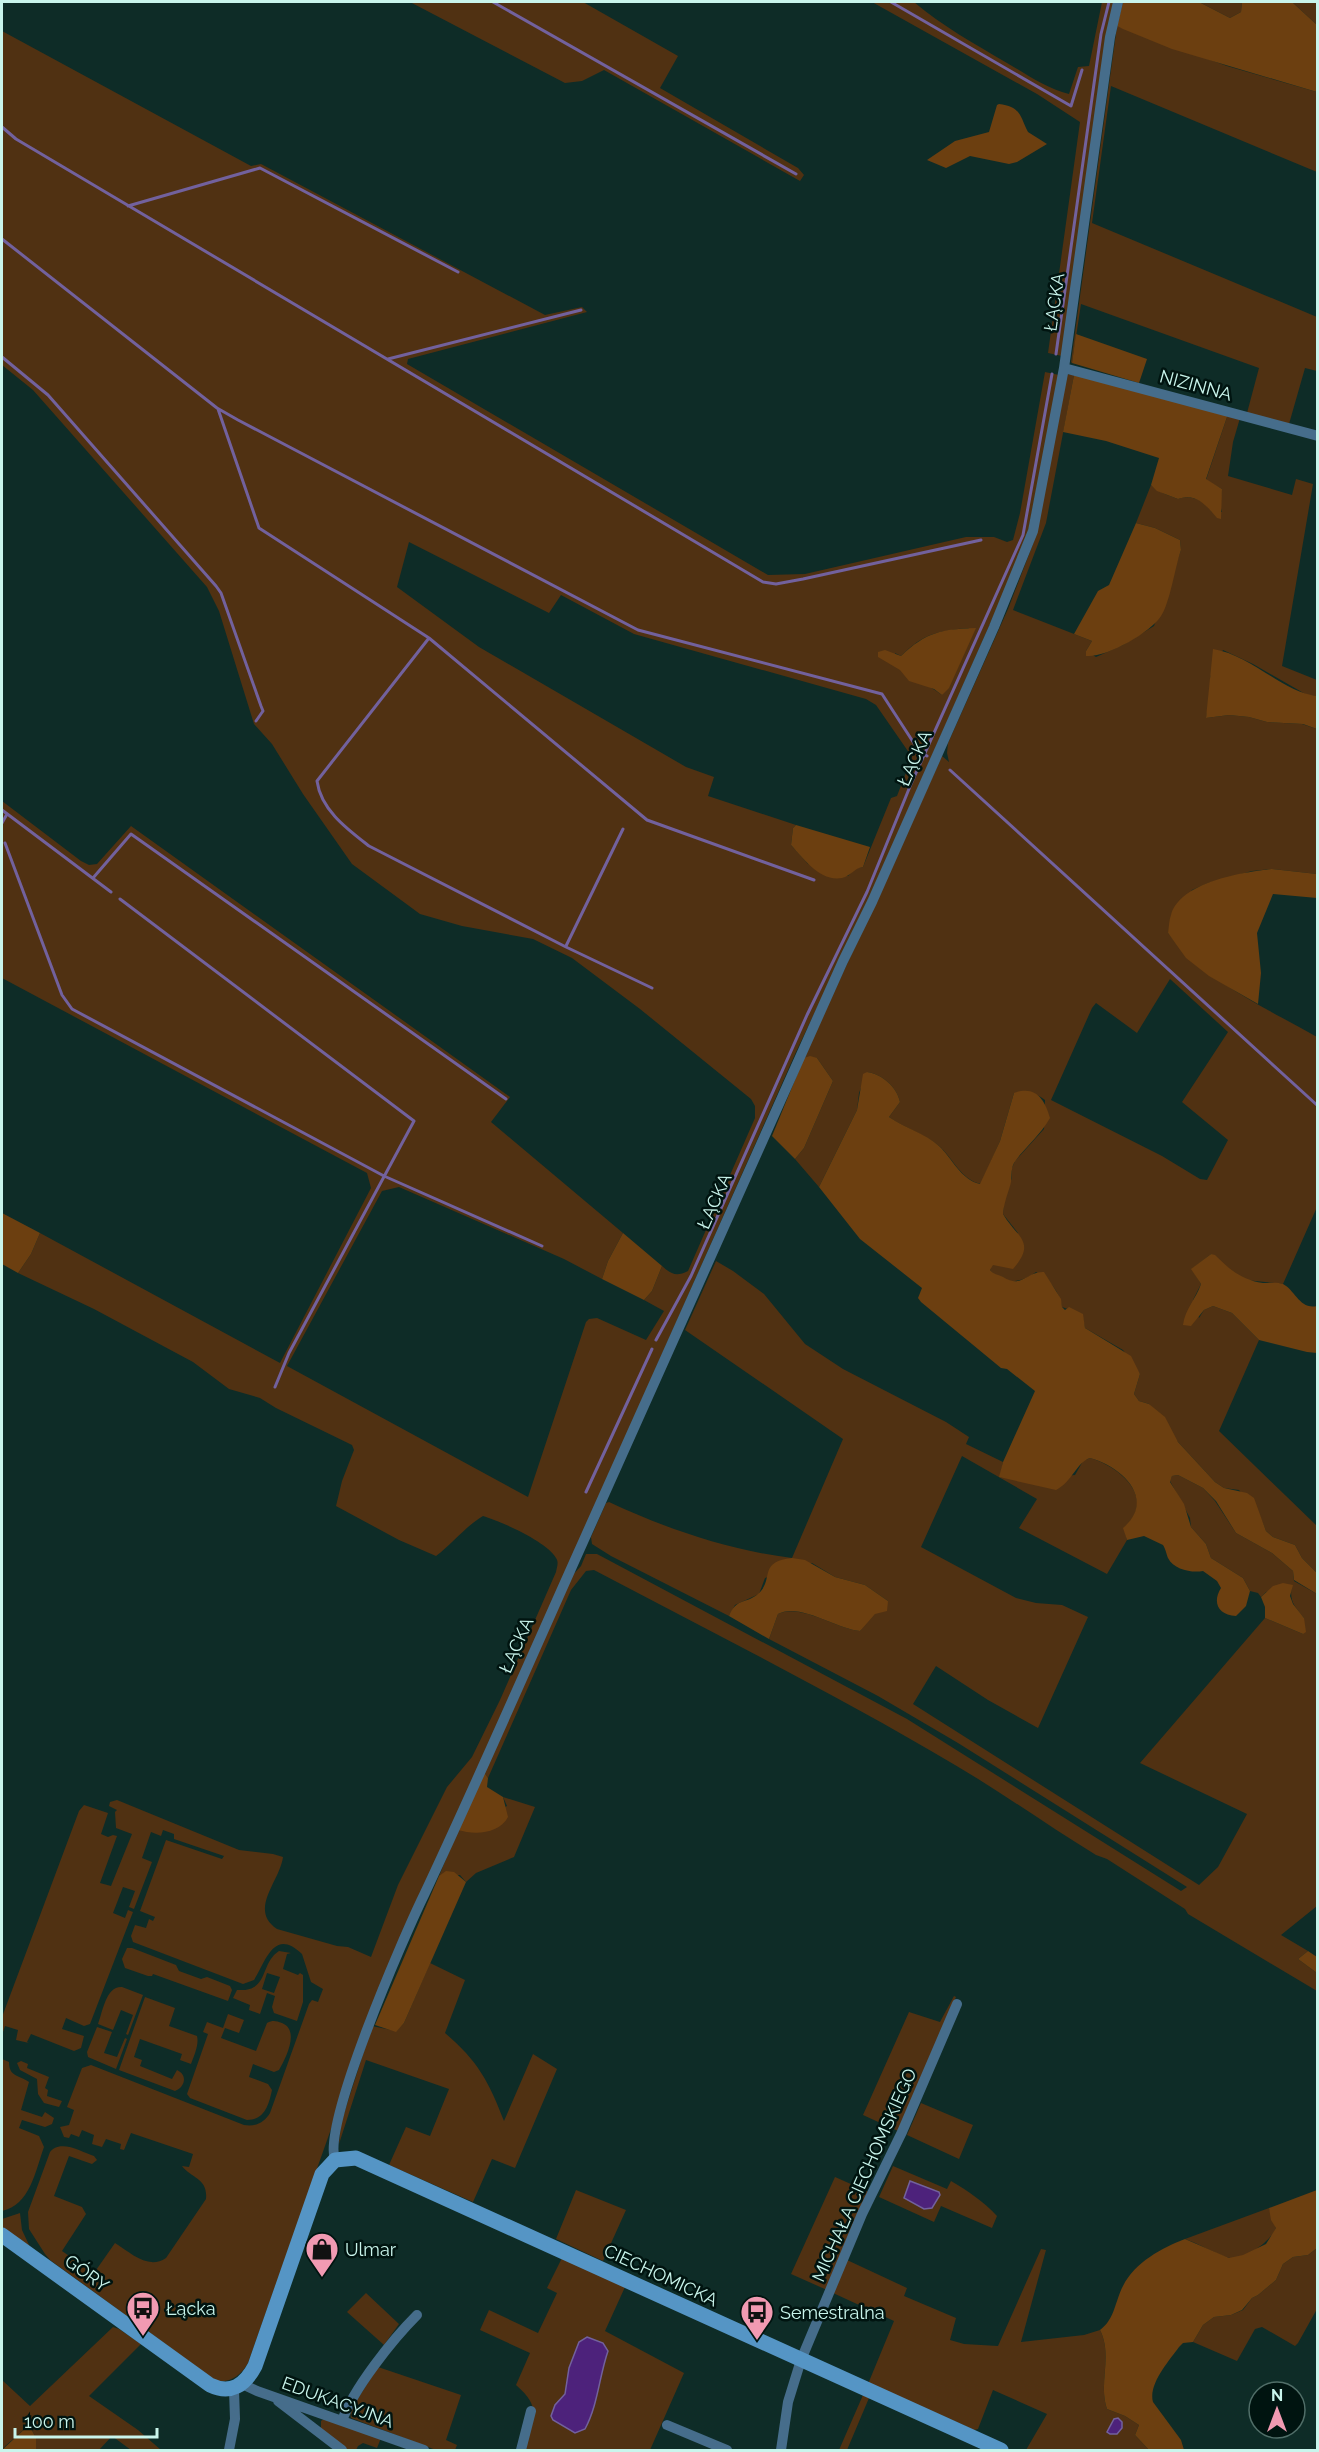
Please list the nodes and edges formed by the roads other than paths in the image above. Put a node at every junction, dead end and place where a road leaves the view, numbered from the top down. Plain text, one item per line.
1 (1118, 2) edge
2 (1064, 368) junction
3 (1317, 436) edge
4 (957, 2004) dead end
5 (335, 2160) junction
6 (2, 2235) edge
7 (417, 2315) dead end
8 (801, 2360) junction
9 (238, 2387) junction
10 (271, 2396) junction
11 (531, 2411) dead end
12 (342, 2421) junction
13 (667, 2425) dead end
14 (229, 2451) edge
15 (342, 2451) edge
16 (424, 2451) edge
17 (521, 2451) edge
18 (727, 2451) edge
19 (781, 2451) edge
20 (1001, 2451) edge

1 - 2 street, ŁĄCKA
2 - 3 street, NIZINNA
2 - 5 street, ŁĄCKA
4 - 8 street, MICHAŁA CIECHOMSKIEGO
5 - 8 street, CIECHOMICKA
5 - 9 street
6 - 9 street, GÓRY
7 - 12 street
8 - 19 street
8 - 20 street, CIECHOMICKA
9 - 10 street, EDUKACYJNA
9 - 14 street
10 - 12 street, EDUKACYJNA
10 - 15 street
11 - 17 street
12 - 16 street, EDUKACYJNA
13 - 18 street

